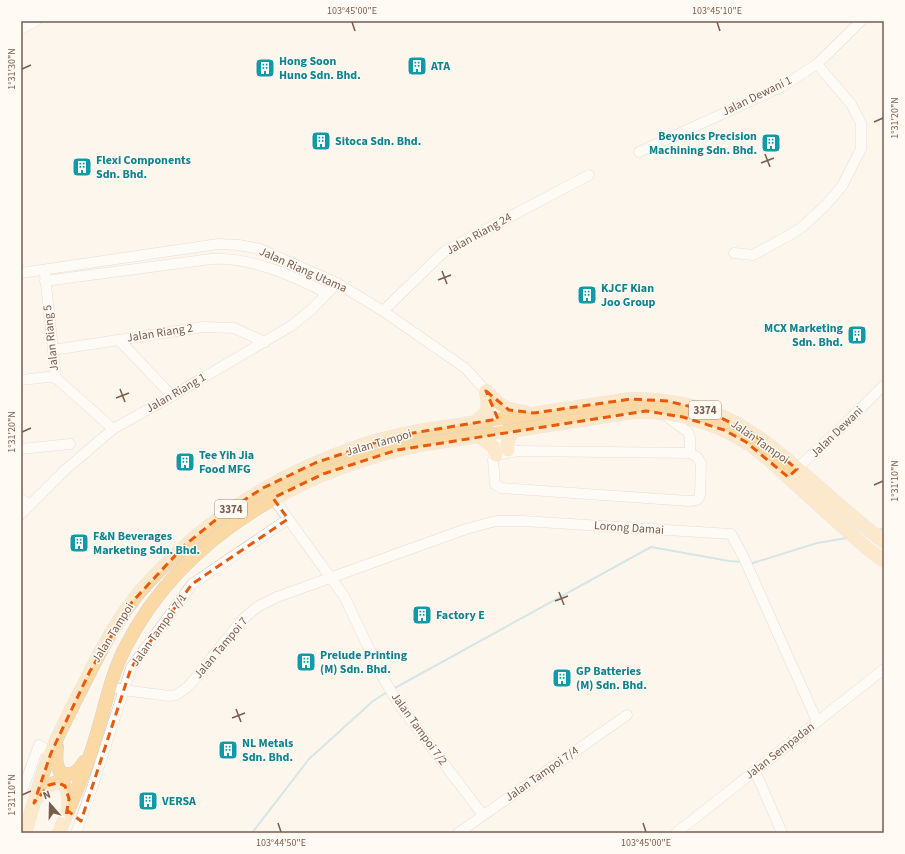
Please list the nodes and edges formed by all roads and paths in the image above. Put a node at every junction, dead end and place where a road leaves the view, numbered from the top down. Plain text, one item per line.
1 (36, 21) edge
2 (861, 21) edge
3 (21, 29) edge
4 (817, 64) junction
5 (639, 152) dead end
6 (589, 175) dead end
7 (734, 253) dead end
8 (131, 256) junction
9 (133, 268) junction
10 (44, 270) junction
11 (21, 273) edge
12 (45, 281) junction
13 (337, 283) junction
14 (327, 293) junction
15 (382, 312) junction
16 (119, 340) junction
17 (265, 342) junction
18 (53, 350) junction
19 (56, 378) junction
20 (21, 380) edge
21 (884, 385) edge
22 (486, 391) junction
23 (172, 396) junction
24 (534, 413) junction
25 (661, 413) junction
26 (497, 420) junction
27 (471, 423) junction
28 (113, 429) junction
29 (506, 432) junction
30 (479, 436) junction
31 (70, 444) dead end
32 (21, 449) edge
33 (513, 451) junction
34 (690, 453) junction
35 (496, 455) junction
36 (793, 473) junction
37 (273, 498) junction
38 (25, 502) edge
39 (21, 514) edge
40 (288, 519) junction
41 (879, 538) edge
42 (884, 561) edge
43 (331, 578) junction
44 (884, 669) edge
45 (110, 686) junction
46 (123, 690) junction
47 (627, 715) dead end
48 (817, 721) junction
49 (60, 733) junction
50 (93, 749) junction
51 (51, 753) junction
52 (755, 771) junction
53 (21, 794) edge
54 (34, 803) junction
55 (67, 813) junction
56 (483, 815) junction
57 (81, 821) junction
58 (25, 833) edge
59 (59, 833) edge
60 (76, 833) edge
61 (458, 833) edge
62 (676, 833) edge
63 (782, 833) edge

1 - 3 street
2 - 4 street, Jalan Dewani 1
4 - 5 street, Jalan Dewani 1
4 - 7 street
6 - 15 street, Jalan Riang 24
8 - 9 street
8 - 10 street, Jalan Riang Utama
8 - 13 street, Jalan Riang Utama
9 - 12 street
9 - 14 street
10 - 11 street, Jalan Riang Utama
10 - 12 street, Jalan Riang 5
12 - 18 street, Jalan Riang 5
13 - 14 street, Jalan Riang 1
13 - 15 street, Jalan Riang Utama
14 - 17 street, Jalan Riang 1
15 - 22 street, Jalan Riang Utama
16 - 17 street, Jalan Riang 2
16 - 18 street, Jalan Riang 2
16 - 23 street
17 - 23 street, Jalan Riang 1
18 - 19 street, Jalan Riang 5
19 - 20 street
19 - 28 street, Jalan Riang 5
21 - 36 street, Jalan Dewani
22 - 24 main road
22 - 26 street, Jalan Riang Utama
22 - 27 main road
23 - 28 street, Jalan Riang 1
24 - 26 main road, Jalan Tampoi / 3374
24 - 36 main road, Jalan Tampoi / 3374
25 - 29 main road, Jalan Tampoi / 3374
25 - 34 street
25 - 36 main road, Jalan Tampoi / 3374
26 - 27 main road, Jalan Tampoi / 3374
26 - 29 street, Jalan Riang Utama
27 - 49 main road, Jalan Tampoi / 3374
28 - 38 street, Jalan Riang 1
29 - 30 main road, Jalan Tampoi / 3374
29 - 33 main road
30 - 35 main road
30 - 37 main road, Jalan Tampoi / 3374
31 - 32 street
33 - 34 street
33 - 35 street
34 - 35 street
36 - 41 main road, Jalan Tampoi / 3374
36 - 42 main road, Jalan Tampoi / 3374
37 - 40 street, Jalan Tampoi 7/2
37 - 45 main road, Jalan Tampoi / 3374
38 - 39 street, Jalan Riang 1
40 - 43 street, Jalan Tampoi 7/2
40 - 46 street, Jalan Tampoi 7/1
43 - 46 street, Jalan Tampoi 7
43 - 48 street, Lorong Damai
43 - 56 street, Jalan Tampoi 7/2
44 - 48 street, Jalan Sempadan
45 - 46 street, Jalan Tampoi 7
45 - 50 main road, Jalan Tampoi / 3374
46 - 57 street, Jalan Tampoi 7/1
47 - 56 street, Jalan Tampoi 7/4
48 - 52 street, Jalan Sempadan
49 - 50 main road
49 - 51 main road, Jalan Tampoi / 3374
50 - 55 main road, Jalan Tampoi / 3374
51 - 53 street
51 - 54 main road, Jalan Tampoi / 3374
52 - 62 street, Jalan Sempadan
52 - 63 street
54 - 55 main road
54 - 58 main road, Jalan Tampoi / 3374
55 - 57 street
55 - 59 main road, Jalan Tampoi / 3374
56 - 61 street, Jalan Tampoi 7/4
57 - 60 street, Jalan Tampoi 7/1

